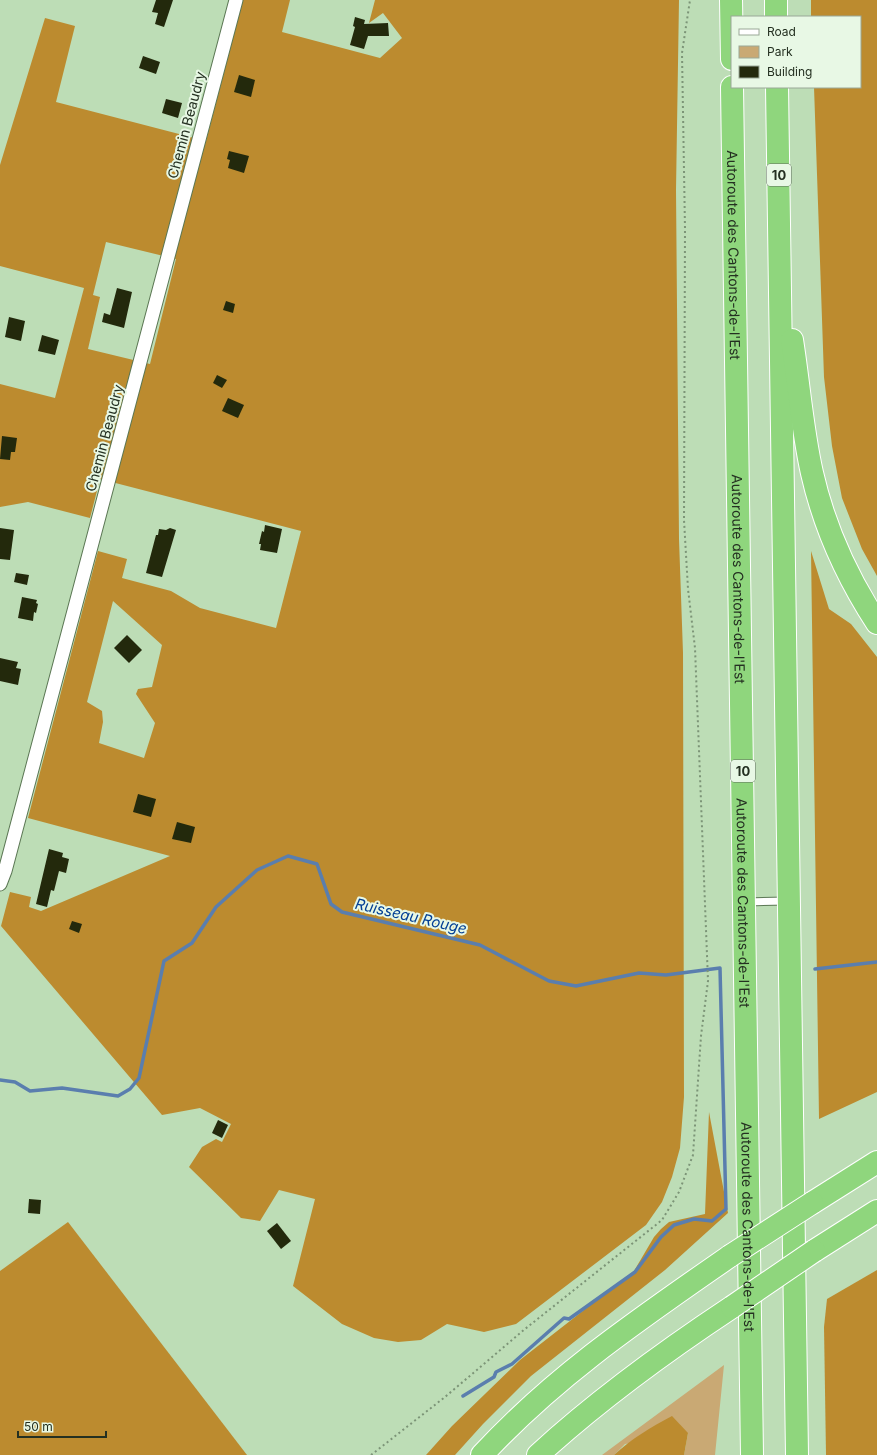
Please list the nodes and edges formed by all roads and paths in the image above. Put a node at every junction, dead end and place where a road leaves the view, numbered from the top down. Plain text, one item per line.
1 (236, 0) edge
2 (690, 0) edge
3 (731, 0) edge
4 (776, 0) edge
5 (731, 16) edge
6 (776, 16) edge
7 (732, 88) edge
8 (778, 88) edge
9 (780, 264) junction
10 (877, 623) edge
11 (0, 884) edge
12 (788, 901) junction
13 (744, 902) junction
14 (877, 1162) edge
15 (877, 1212) edge
16 (370, 1455) edge
17 (482, 1455) edge
18 (538, 1455) edge
19 (752, 1455) edge
20 (797, 1455) edge

1 - 11 street, Chemin Beaudry
2 - 16 path
3 - 5 highway
4 - 6 highway
7 - 13 highway, Autoroute des Cantons-de-l'Est / 10
8 - 9 highway, 10
9 - 10 highway
9 - 12 highway, 10
12 - 13 lane
12 - 20 highway, 10
13 - 19 highway, Autoroute des Cantons-de-l'Est / 10
14 - 17 highway, bridge
15 - 18 highway, bridge

